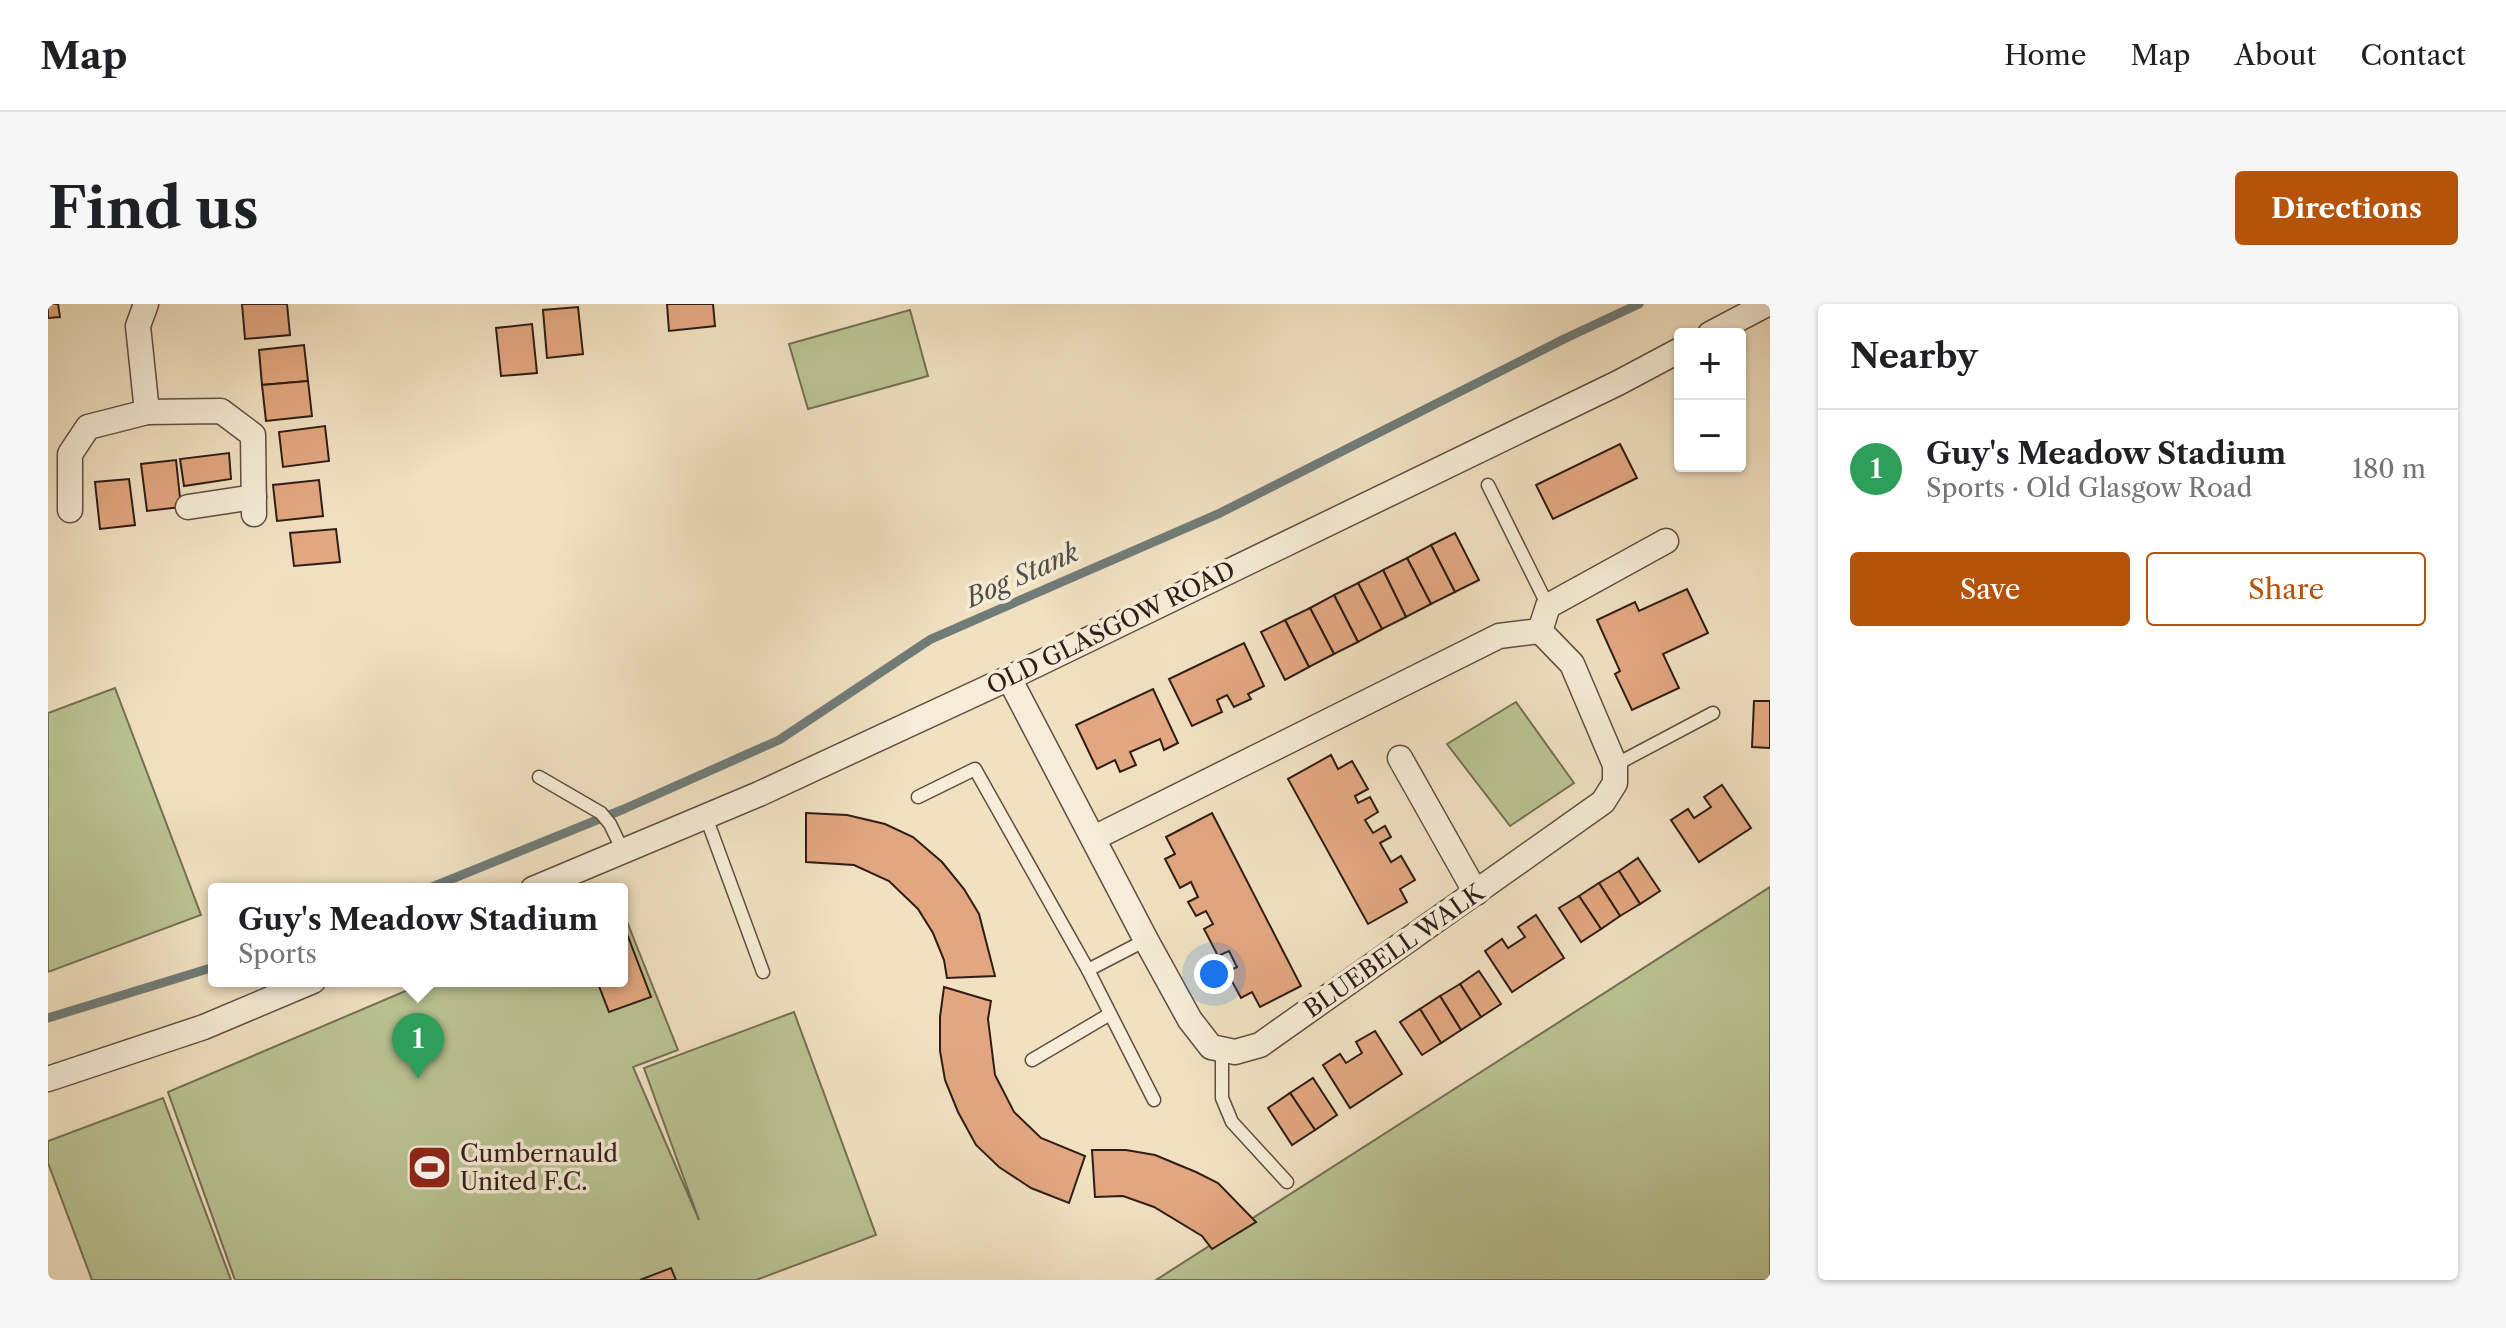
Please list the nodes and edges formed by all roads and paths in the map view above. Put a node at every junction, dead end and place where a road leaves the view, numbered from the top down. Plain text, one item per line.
1 (146, 304) edge
2 (1767, 304) edge
3 (1721, 328) edge
4 (1674, 353) edge
5 (147, 412) junction
6 (1488, 485) dead end
7 (188, 507) dead end
8 (70, 510) dead end
9 (1666, 541) dead end
10 (1548, 606) junction
11 (1540, 631) junction
12 (1009, 678) junction
13 (1713, 713) dead end
14 (1400, 758) dead end
15 (1615, 765) junction
16 (539, 777) dead end
17 (918, 797) dead end
18 (706, 817) junction
19 (1094, 838) junction
20 (623, 851) junction
21 (547, 883) edge
22 (1476, 893) junction
23 (1146, 940) junction
24 (1088, 970) junction
25 (763, 972) dead end
26 (299, 987) edge
27 (1110, 1014) junction
28 (1222, 1049) junction
29 (1032, 1060) dead end
30 (48, 1079) edge
31 (1154, 1100) dead end
32 (1287, 1182) dead end

1 - 5 street
2 - 3 street
4 - 12 street, OLD GLASGOW ROAD
5 - 7 street
5 - 8 street
6 - 10 lane
9 - 10 street
10 - 11 street
11 - 15 street
11 - 19 street
12 - 18 street, OLD GLASGOW ROAD
12 - 19 street
13 - 15 lane
14 - 22 street
15 - 22 street, BLUEBELL WALK
16 - 20 lane
17 - 24 lane
18 - 20 street, OLD GLASGOW ROAD
18 - 25 lane
19 - 23 street
20 - 21 street, OLD GLASGOW ROAD
22 - 28 street, BLUEBELL WALK
23 - 24 lane
23 - 28 street
24 - 27 lane
26 - 30 street
27 - 29 lane
27 - 31 lane
28 - 32 lane

